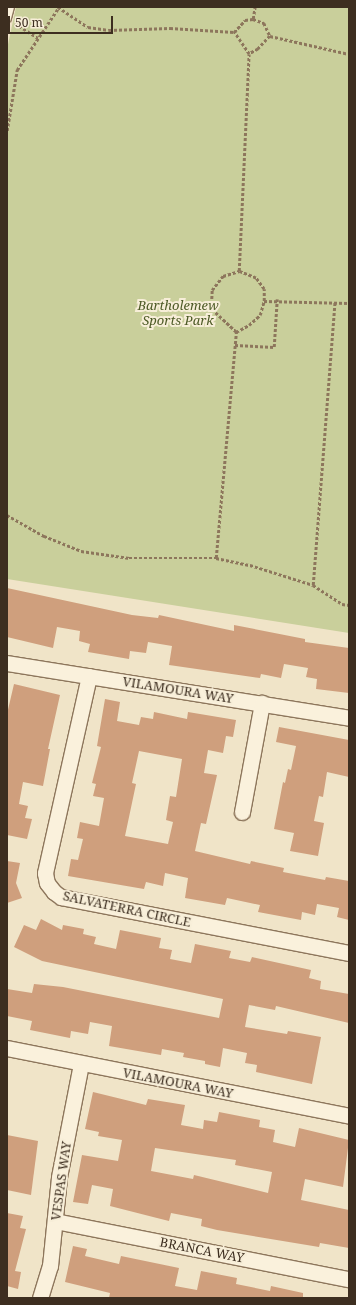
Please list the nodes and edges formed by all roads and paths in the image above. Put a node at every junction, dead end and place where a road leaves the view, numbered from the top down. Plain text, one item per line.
1 (10, 7) edge
2 (58, 7) edge
3 (255, 7) edge
4 (253, 19) junction
5 (9, 20) edge
6 (234, 32) junction
7 (270, 36) junction
8 (38, 38) junction
9 (249, 54) junction
10 (349, 54) edge
11 (7, 131) edge
12 (239, 271) junction
13 (277, 300) junction
14 (264, 301) junction
15 (335, 302) junction
16 (349, 303) edge
17 (236, 332) junction
18 (235, 345) junction
19 (7, 515) edge
20 (216, 558) junction
21 (313, 585) junction
22 (349, 605) edge
23 (7, 663) edge
24 (89, 676) junction
25 (262, 703) junction
26 (349, 718) edge
27 (242, 812) dead end
28 (349, 953) edge
29 (7, 1048) edge
30 (81, 1064) junction
31 (349, 1116) edge
32 (55, 1221) junction
33 (349, 1279) edge
34 (40, 1298) edge

1 - 5 lane
2 - 6 path
2 - 8 path
3 - 4 path
4 - 6 path
4 - 7 path
5 - 8 path
6 - 9 path
7 - 9 path
7 - 10 path
8 - 11 path
9 - 12 path
12 - 14 path
12 - 17 path
13 - 14 path
13 - 15 path
13 - 18 path
14 - 17 path
15 - 16 path
15 - 21 path
17 - 18 path
18 - 20 path
19 - 20 path
20 - 21 path
21 - 22 path
23 - 24 street, VILAMOURA WAY
24 - 25 street, VILAMOURA WAY
24 - 28 street, SALVATERRA CIRCLE
25 - 26 street, VILAMOURA WAY
25 - 27 street
29 - 30 street, VILAMOURA WAY
30 - 31 street, VILAMOURA WAY
30 - 32 street, VESPAS WAY
32 - 33 street, BRANCA WAY
32 - 34 street, VESPAS WAY

